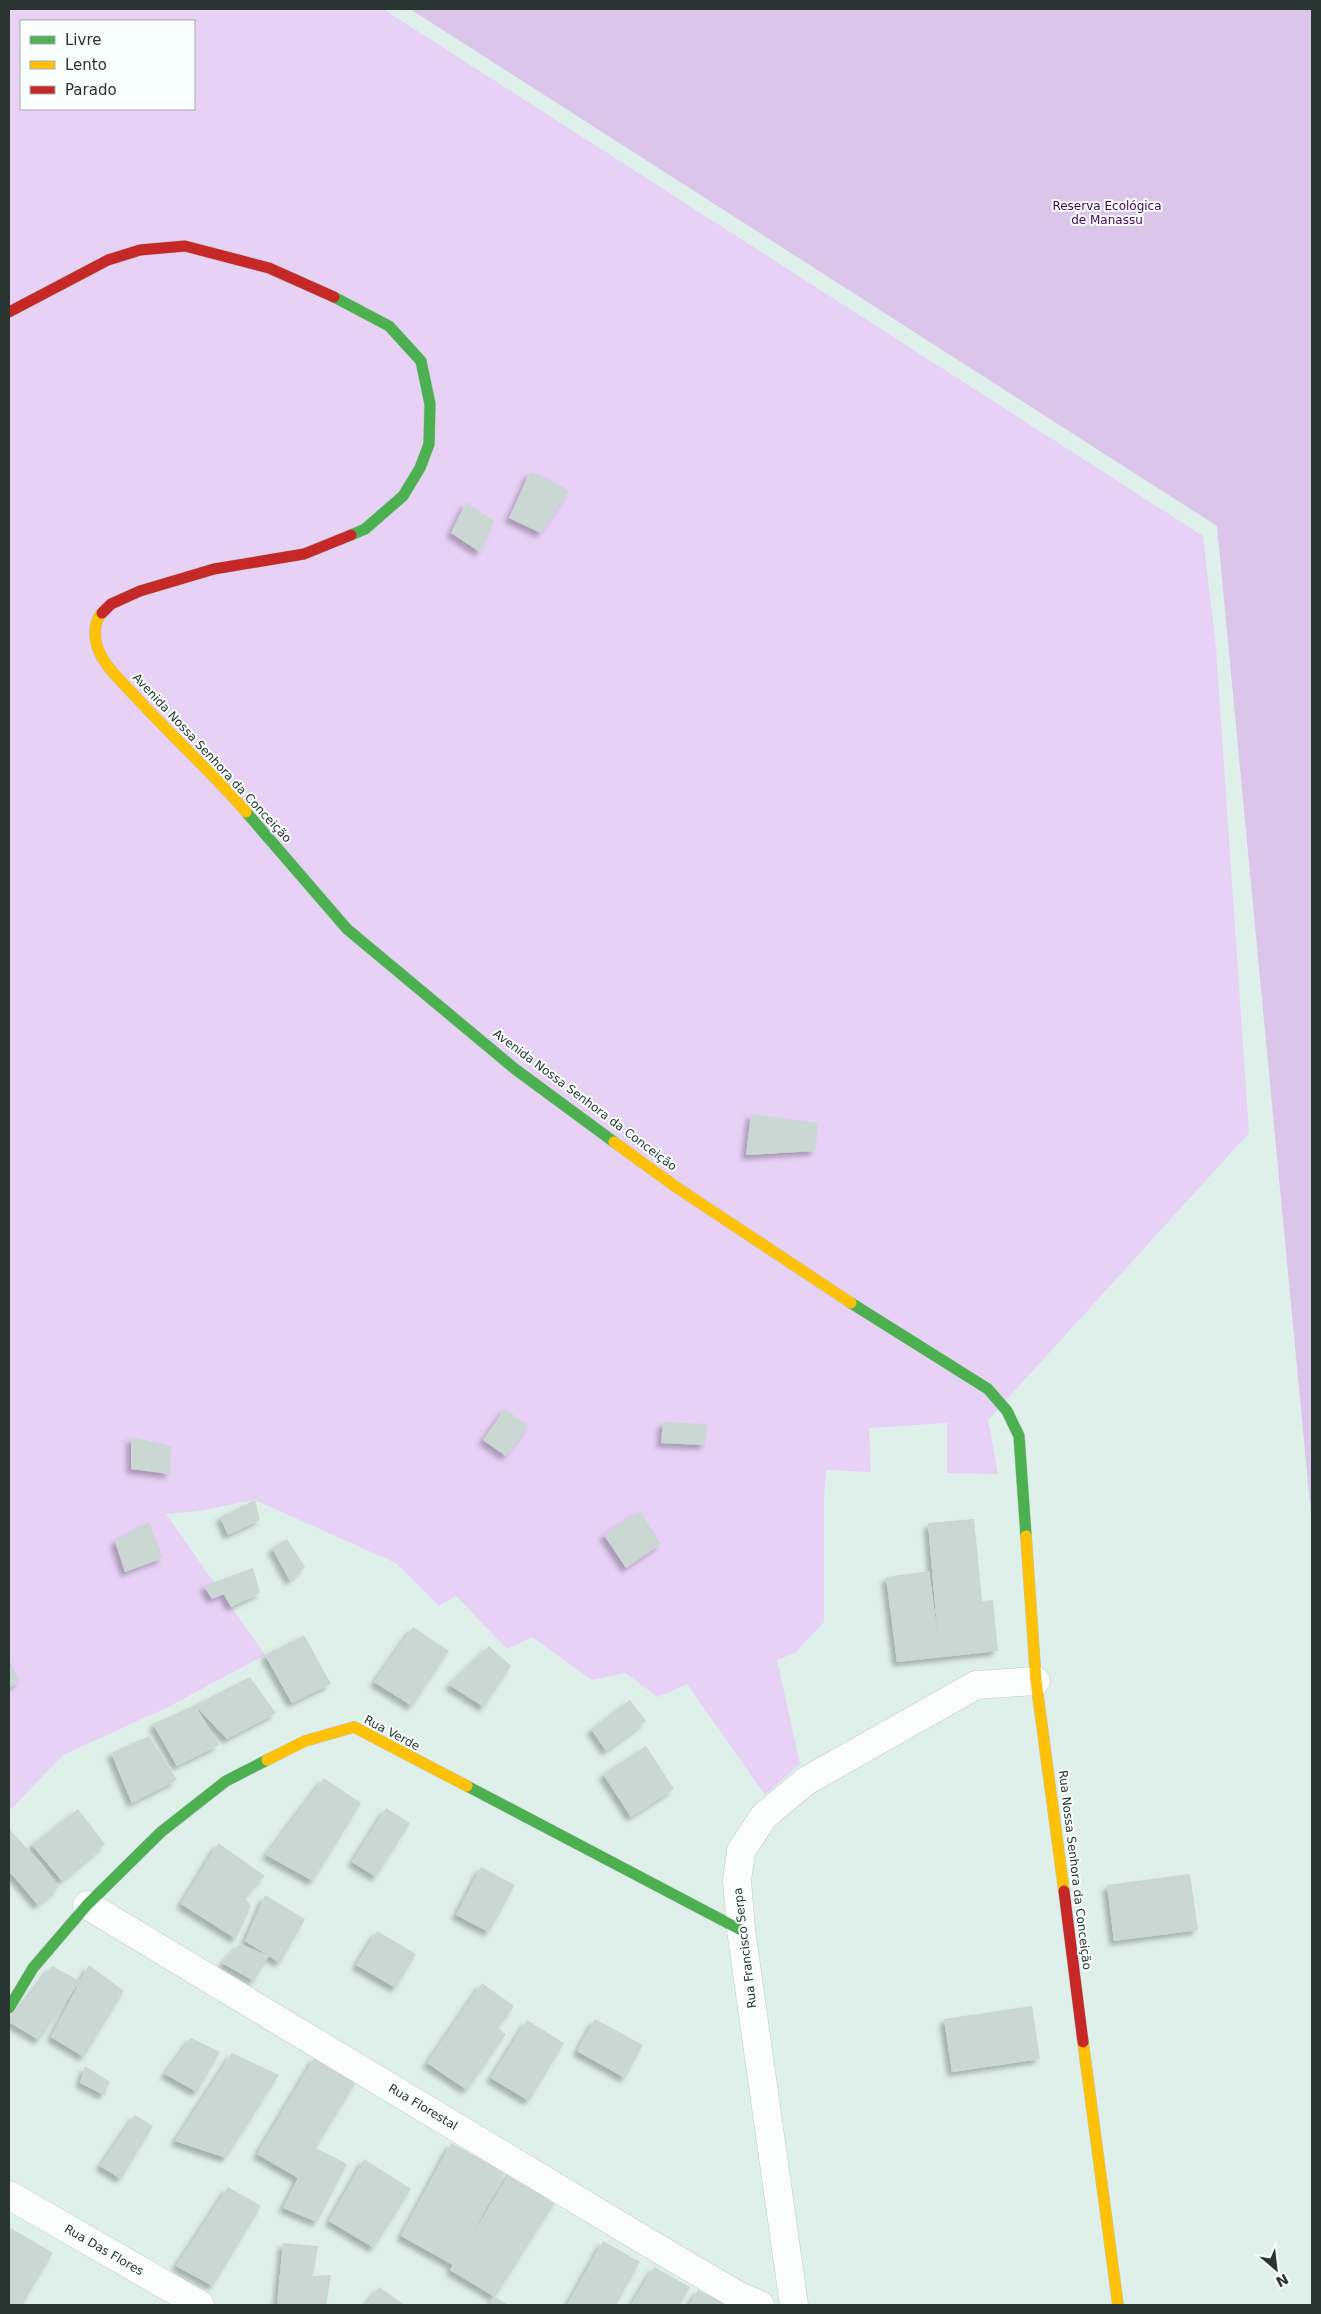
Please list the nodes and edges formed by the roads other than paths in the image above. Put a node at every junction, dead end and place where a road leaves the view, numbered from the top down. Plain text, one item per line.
1 (9, 312) edge
2 (1019, 1436) joint
3 (1036, 1681) junction
4 (87, 1905) junction
5 (741, 1930) junction
6 (9, 2008) edge
7 (9, 2196) edge
8 (200, 2305) edge
9 (760, 2305) edge
10 (794, 2305) edge
11 (1118, 2305) edge

1 - 2 street, Avenida Nossa Senhora da Conceição
2 - 3 street, Rua Nossa Senhora da Conceição
3 - 5 street, Rua Francisco Serpa
3 - 11 street, Rua Nossa Senhora da Conceição
4 - 5 street, Rua Verde
4 - 6 street, Rua Verde
4 - 9 street, Rua Florestal
5 - 10 street, Rua Francisco Serpa
7 - 8 street, Rua Das Flores

